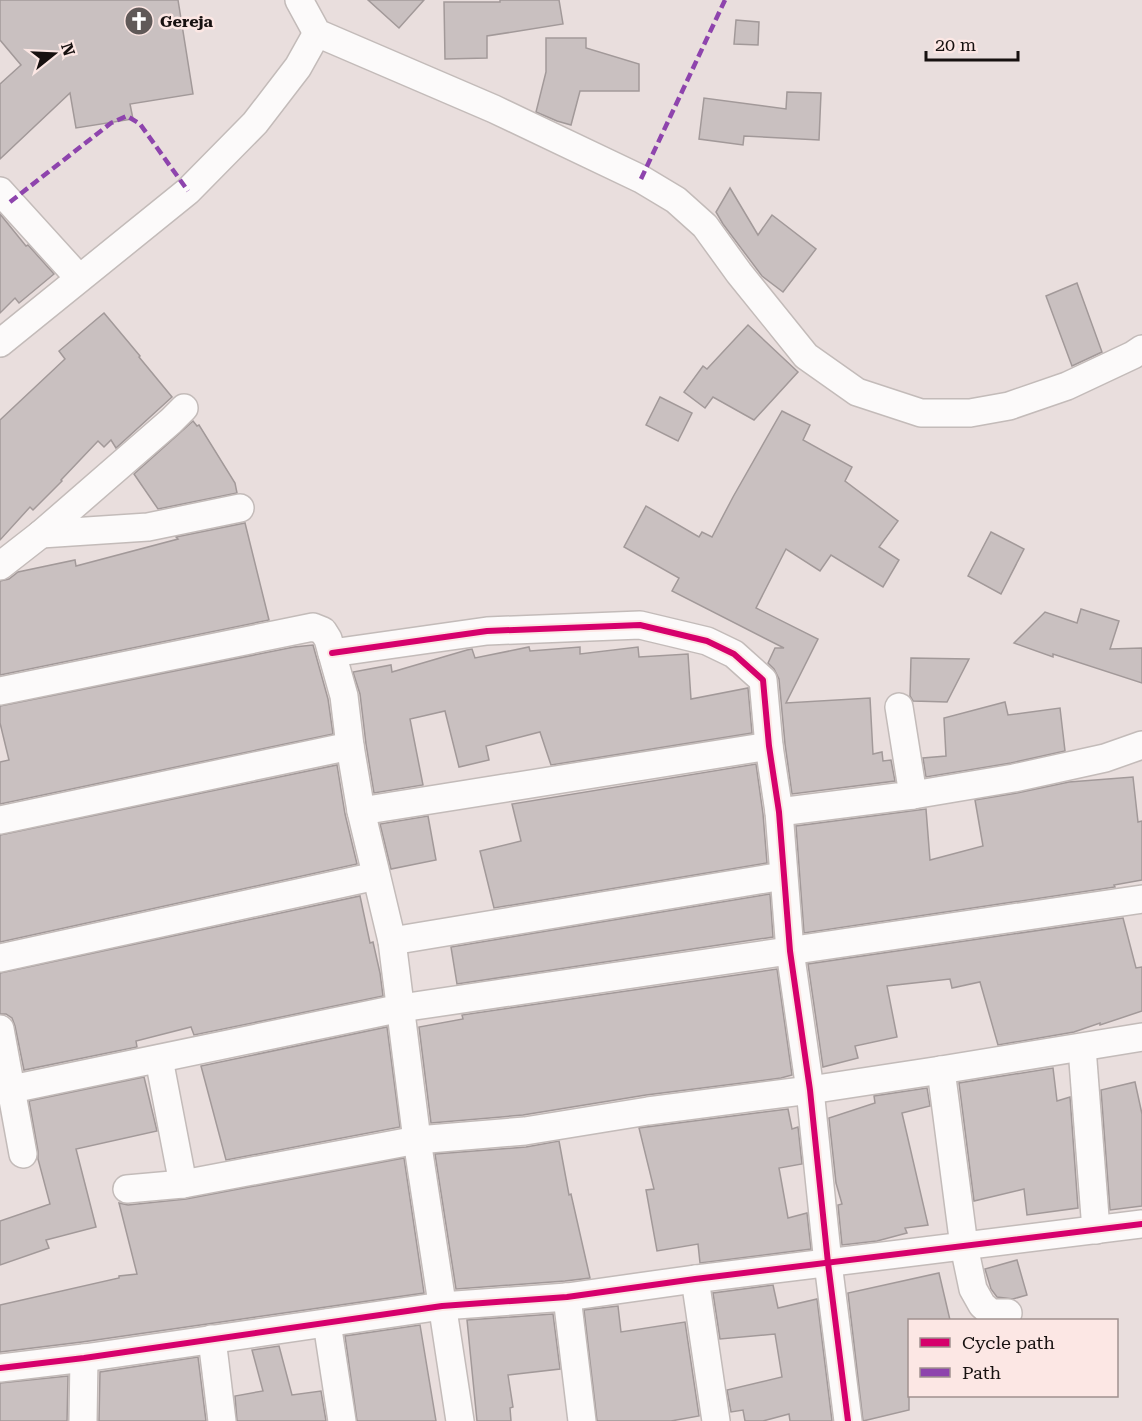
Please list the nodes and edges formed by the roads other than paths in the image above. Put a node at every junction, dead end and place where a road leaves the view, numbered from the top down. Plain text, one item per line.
1 (299, 0) edge
2 (317, 33) junction
3 (0, 191) edge
4 (79, 278) junction
5 (0, 343) edge
6 (1142, 349) edge
7 (184, 408) dead end
8 (240, 508) dead end
9 (41, 534) junction
10 (0, 566) edge
11 (332, 653) junction
12 (0, 691) edge
13 (899, 707) dead end
14 (1142, 745) edge
15 (350, 746) junction
16 (769, 746) junction
17 (913, 795) junction
18 (361, 811) junction
19 (779, 812) junction
20 (0, 820) edge
21 (375, 876) junction
22 (783, 876) junction
23 (1142, 899) edge
24 (392, 941) junction
25 (790, 951) junction
26 (0, 958) edge
27 (401, 1008) junction
28 (0, 1029) edge
29 (1142, 1037) edge
30 (1082, 1048) junction
31 (159, 1059) junction
32 (940, 1070) junction
33 (12, 1089) junction
34 (810, 1090) junction
35 (417, 1140) junction
36 (23, 1154) dead end
37 (183, 1184) junction
38 (127, 1189) dead end
39 (1142, 1224) edge
40 (1096, 1230) junction
41 (964, 1246) junction
42 (828, 1263) junction
43 (695, 1279) junction
44 (567, 1297) junction
45 (442, 1306) junction
46 (1008, 1313) dead end
47 (327, 1323) junction
48 (212, 1339) junction
49 (84, 1358) junction
50 (0, 1368) edge
51 (82, 1421) edge
52 (222, 1421) edge
53 (342, 1421) edge
54 (460, 1421) edge
55 (582, 1421) edge
56 (716, 1421) edge
57 (848, 1421) edge

1 - 2 street
2 - 4 street
2 - 6 street
3 - 4 street
4 - 5 street
7 - 9 street
8 - 9 street
9 - 10 street
11 - 12 street
11 - 15 street
11 - 16 street
13 - 17 street
14 - 17 street
15 - 18 street
15 - 20 street
16 - 18 street
16 - 19 street
17 - 19 street
18 - 21 street
19 - 22 street
21 - 24 street
21 - 26 street
22 - 24 street
22 - 25 street
23 - 25 street
24 - 27 street
25 - 27 street
25 - 34 street
27 - 31 street
27 - 35 street
28 - 33 street
29 - 30 street
30 - 32 street
30 - 40 street
31 - 33 street
31 - 37 street
32 - 34 street
32 - 41 street
33 - 36 street
34 - 35 street
34 - 42 street
35 - 37 street
35 - 45 street
37 - 38 street
39 - 40 street
40 - 41 street
41 - 42 street
41 - 46 street
42 - 43 street
42 - 57 street
43 - 44 street
43 - 56 street
44 - 45 street
44 - 55 street
45 - 47 street
45 - 54 street
47 - 48 street
47 - 53 street
48 - 49 street
48 - 52 street
49 - 50 street
49 - 51 street

